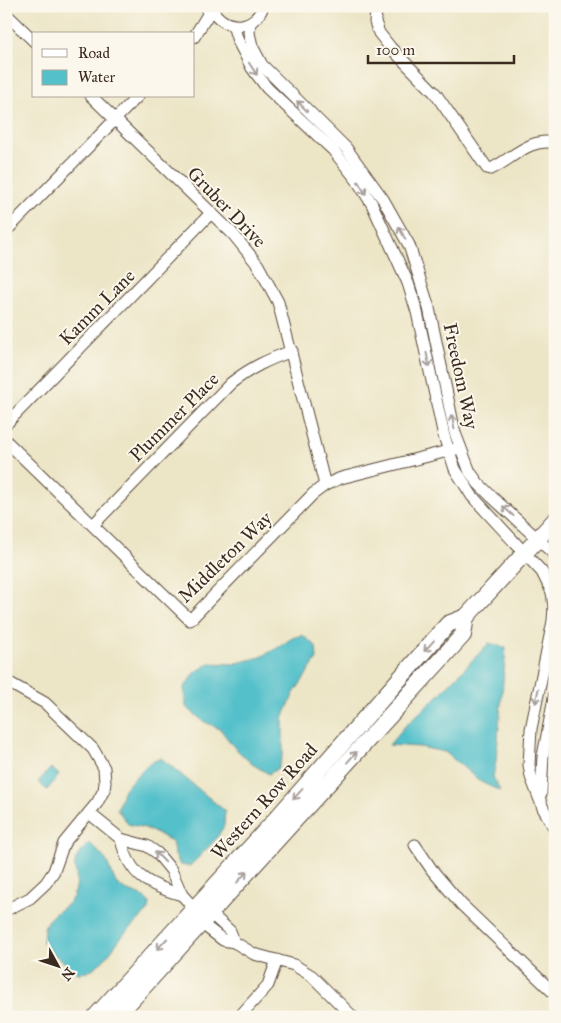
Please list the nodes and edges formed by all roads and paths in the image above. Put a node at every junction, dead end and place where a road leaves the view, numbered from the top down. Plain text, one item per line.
1 (210, 6) edge
2 (263, 6) edge
3 (379, 6) edge
4 (8, 19) edge
5 (250, 23) junction
6 (231, 25) junction
7 (196, 36) edge
8 (32, 40) edge
9 (93, 98) edge
10 (136, 98) edge
11 (115, 120) junction
12 (555, 143) edge
13 (383, 199) junction
14 (372, 204) junction
15 (211, 213) junction
16 (6, 231) edge
17 (292, 351) junction
18 (6, 424) edge
19 (6, 441) edge
20 (454, 449) junction
21 (325, 485) junction
22 (555, 520) edge
23 (93, 525) junction
24 (538, 538) junction
25 (522, 551) junction
26 (555, 555) edge
27 (6, 681) edge
28 (555, 693) edge
29 (541, 800) junction
30 (89, 812) junction
31 (555, 829) edge
32 (120, 839) junction
33 (415, 845) dead end
34 (182, 896) junction
35 (6, 910) edge
36 (202, 915) junction
37 (277, 960) junction
38 (555, 994) edge
39 (95, 1017) edge
40 (116, 1017) edge
41 (239, 1017) edge
42 (353, 1017) edge

1 - 6 street
1 - 7 street
2 - 5 street
3 - 12 street
4 - 8 street
5 - 6 street
13 -> 5 street, Freedom Way
6 - 7 street
6 -> 14 street, Freedom Way
9 - 11 street, Gruber Drive
10 - 11 street
11 - 15 street, Gruber Drive
11 - 16 street
13 - 14 street
20 -> 13 street, Freedom Way
14 -> 20 street, Freedom Way
15 - 17 street, Gruber Drive
15 - 18 street, Kamm Lane
17 - 21 street, Gruber Drive
17 - 23 street, Plummer Place
19 - 23 street, Middleton Way
20 - 21 street, Middleton Way
24 -> 20 street, Freedom Way
20 - 25 street, Freedom Way
21 - 23 street, Middleton Way
22 - 24 street, Western Row Road
24 - 25 street, Western Row Road
24 - 26 street, Freedom Way
25 -> 29 street, Freedom Way
25 - 36 street, Western Row Road
27 - 30 street
28 - 29 street
29 - 31 street, Freedom Way
30 - 32 street
30 - 35 street
32 - 34 street
34 -> 32 street
33 - 38 street
34 - 36 street
36 - 37 street
36 -> 39 street, Western Row Road
36 - 40 street, Western Row Road
37 - 41 street
37 - 42 street

